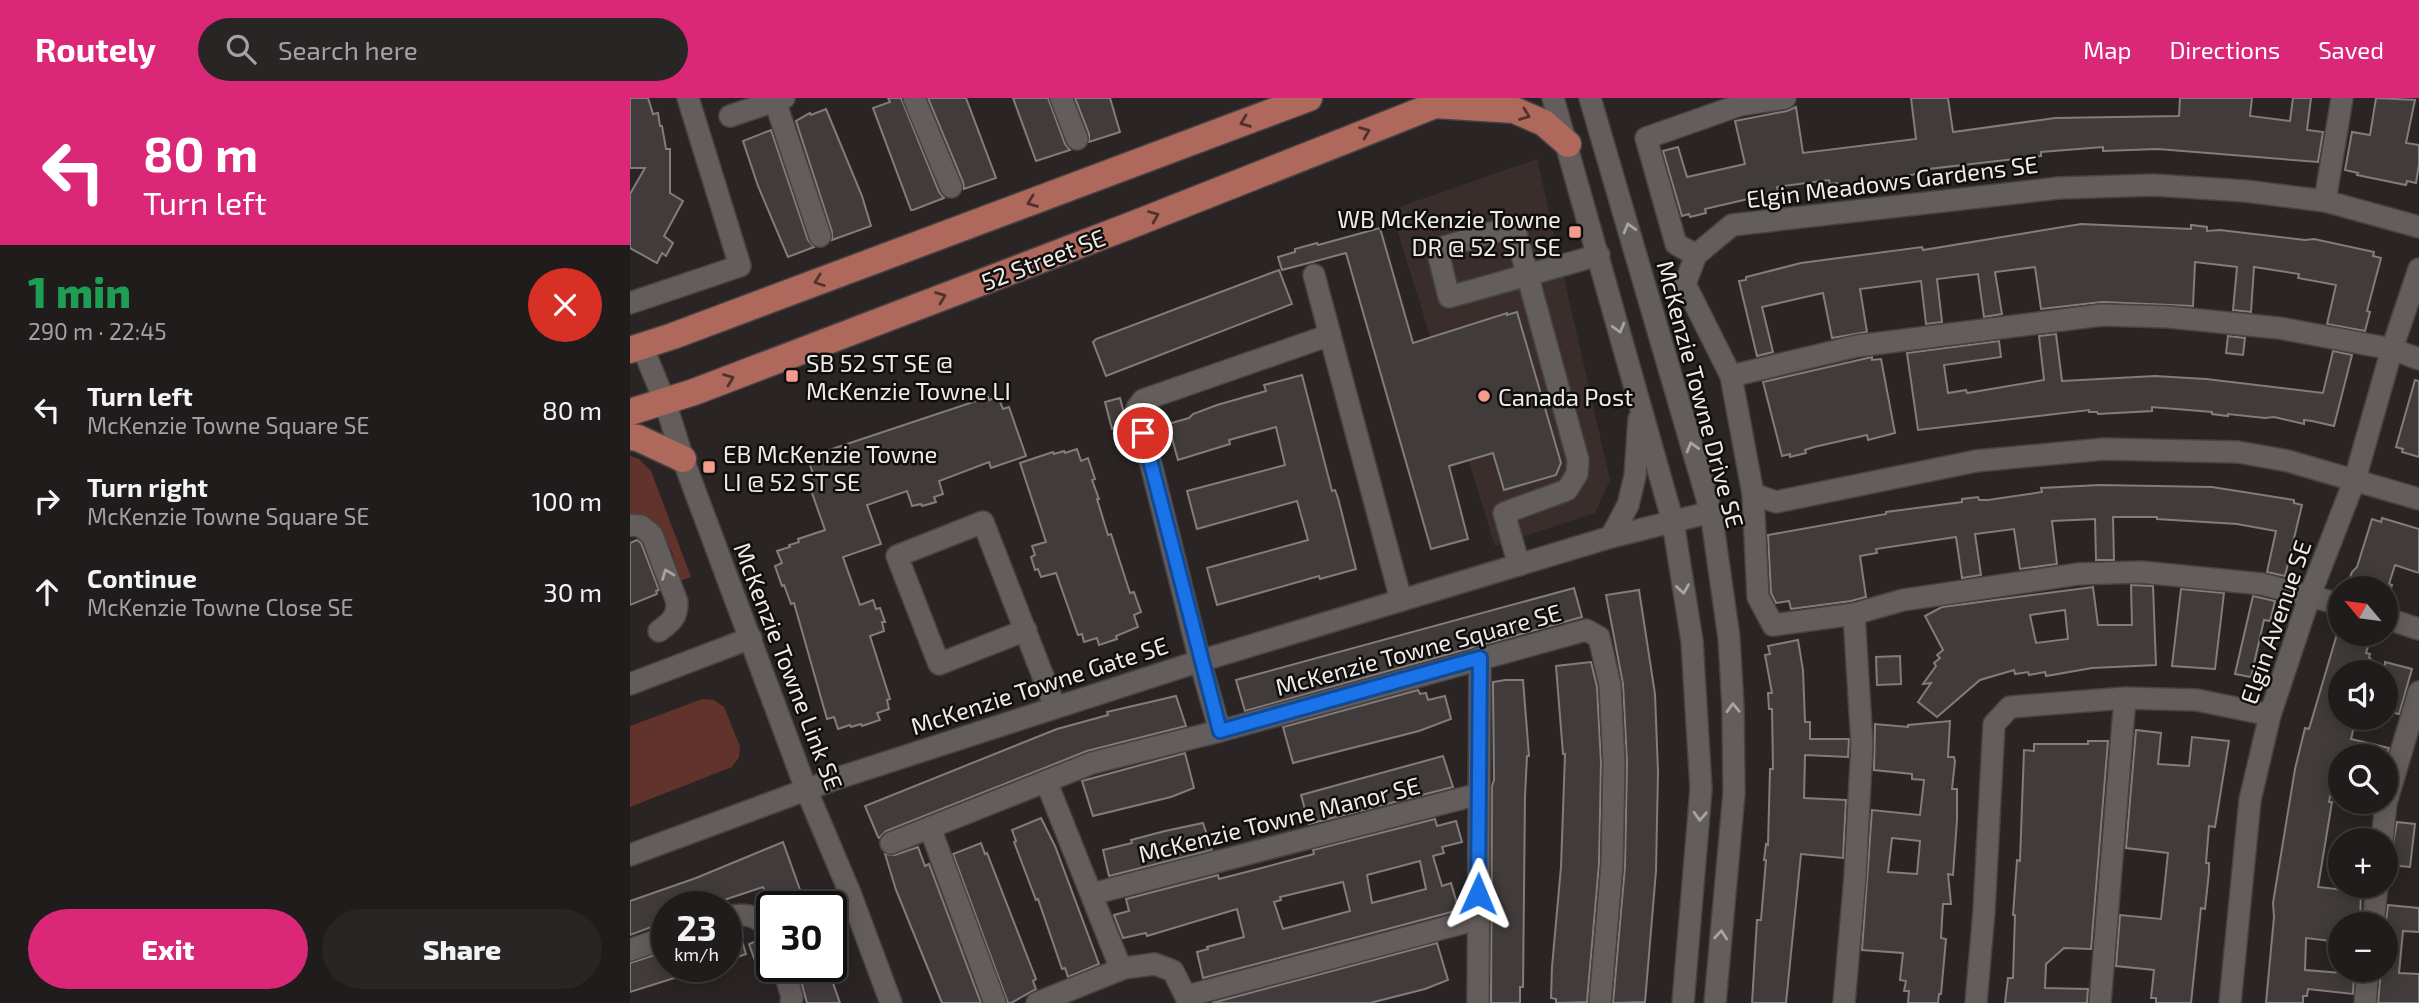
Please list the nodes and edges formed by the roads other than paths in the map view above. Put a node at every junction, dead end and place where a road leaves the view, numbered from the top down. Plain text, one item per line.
1 (688, 98) edge
2 (914, 98) edge
3 (1061, 98) edge
4 (1309, 98) edge
5 (1553, 98) edge
6 (1590, 98) edge
7 (1785, 98) edge
8 (2342, 98) edge
9 (779, 100) edge
10 (1443, 102) edge
11 (730, 116) dead end
12 (1077, 139) dead end
13 (1568, 144) junction
14 (951, 187) dead end
15 (2325, 201) junction
16 (2419, 227) edge
17 (820, 236) dead end
18 (1599, 255) junction
19 (1696, 255) junction
20 (2419, 269) edge
21 (1314, 275) dead end
22 (630, 303) edge
23 (1330, 335) junction
24 (636, 348) edge
25 (2392, 349) junction
26 (2419, 359) edge
27 (1731, 376) junction
28 (665, 402) junction
29 (1640, 402) junction
30 (630, 412) edge
31 (630, 437) edge
32 (683, 459) junction
33 (2355, 479) junction
34 (1753, 494) junction
35 (2419, 499) edge
36 (1711, 512) junction
37 (1673, 522) junction
38 (630, 525) edge
39 (1611, 537) junction
40 (1519, 565) junction
41 (2310, 595) junction
42 (1402, 600) junction
43 (2328, 600) edge
44 (1854, 614) junction
45 (2398, 622) edge
46 (2419, 629) edge
47 (1026, 630) junction
48 (659, 631) dead end
49 (751, 638) junction
50 (1480, 658) junction
51 (1200, 661) junction
52 (630, 684) edge
53 (2419, 692) edge
54 (2125, 698) junction
55 (1055, 707) junction
56 (2270, 715) junction
57 (1220, 731) junction
58 (1046, 781) junction
59 (806, 789) junction
60 (1479, 794) junction
61 (930, 828) junction
62 (2383, 828) edge
63 (891, 843) dead end
64 (630, 855) edge
65 (1092, 894) junction
66 (1478, 919) junction
67 (651, 943) edge
68 (630, 950) edge
69 (1121, 970) junction
70 (788, 982) edge
71 (2367, 982) edge
72 (1188, 999) edge
73 (791, 1003) edge
74 (891, 1003) edge
75 (995, 1003) edge
76 (1037, 1003) edge
77 (1478, 1003) edge
78 (1600, 1003) edge
79 (1683, 1003) edge
80 (1715, 1003) edge
81 (1844, 1003) edge
82 (1976, 1003) edge
83 (2101, 1003) edge
84 (2230, 1003) edge
85 (2365, 1003) edge

1 - 22 street
2 - 14 street
3 - 12 street
4 -> 24 main road
5 - 13 street
36 -> 6 street, McKenzie Towne Drive SE
7 - 19 street
8 - 15 street
9 - 11 street
9 - 17 street
10 -> 13 main road
28 -> 10 main road, 52 Street SE
13 - 18 street
15 - 16 street, Elgin Meadows Gardens SE
15 - 19 street, Elgin Meadows Gardens SE
18 -> 29 street
18 - 40 street
19 - 27 street
20 - 25 street, Elgin Avenue SE
21 - 23 street
23 - 42 street
23 - 51 street
24 - 28 street, McKenzie Towne Link SE
25 - 26 street
25 - 27 street
25 - 33 street, Elgin Avenue SE
27 - 34 street
28 - 30 main road, 52 Street SE
28 - 32 street, McKenzie Towne Link SE
29 - 37 street
29 - 39 street
31 - 32 main road
32 - 49 street, McKenzie Towne Link SE
33 - 34 street
33 - 35 street
33 - 41 street, Elgin Avenue SE
34 - 44 street
36 - 37 street, McKenzie Towne Gate SE
80 -> 36 street, McKenzie Towne Drive SE
37 - 39 street, McKenzie Towne Gate SE
37 -> 79 street
48 -> 38 street
39 - 40 street, McKenzie Towne Gate SE
40 - 42 street, McKenzie Towne Gate SE
41 - 43 street
41 - 44 street
41 - 56 street, Elgin Avenue SE
42 - 51 street, McKenzie Towne Gate SE
44 - 81 street
45 - 46 street
47 - 47 street
47 - 55 street
49 - 52 street
49 - 59 street, McKenzie Towne Link SE
50 - 57 street, McKenzie Towne Square SE
50 - 60 street
50 - 78 street, McKenzie Towne Square SE
51 - 55 street, McKenzie Towne Gate SE
51 - 57 street
53 - 62 street
54 - 56 street
54 - 82 street
54 - 83 street
55 - 59 street, McKenzie Towne Gate SE
56 - 84 street, Elgin Avenue SE
57 - 58 street, McKenzie Towne Square SE
58 - 61 street, McKenzie Towne Square SE
58 - 65 street
59 - 64 street, McKenzie Towne Gate SE
59 - 74 street, McKenzie Towne Link SE
60 - 65 street, McKenzie Towne Manor SE
60 - 66 street
61 - 63 street, McKenzie Towne Square SE
61 - 75 street
65 - 69 street
66 - 72 street
66 - 77 street
67 - 68 street
69 - 72 street
69 - 76 street
70 - 73 street
71 - 85 street

